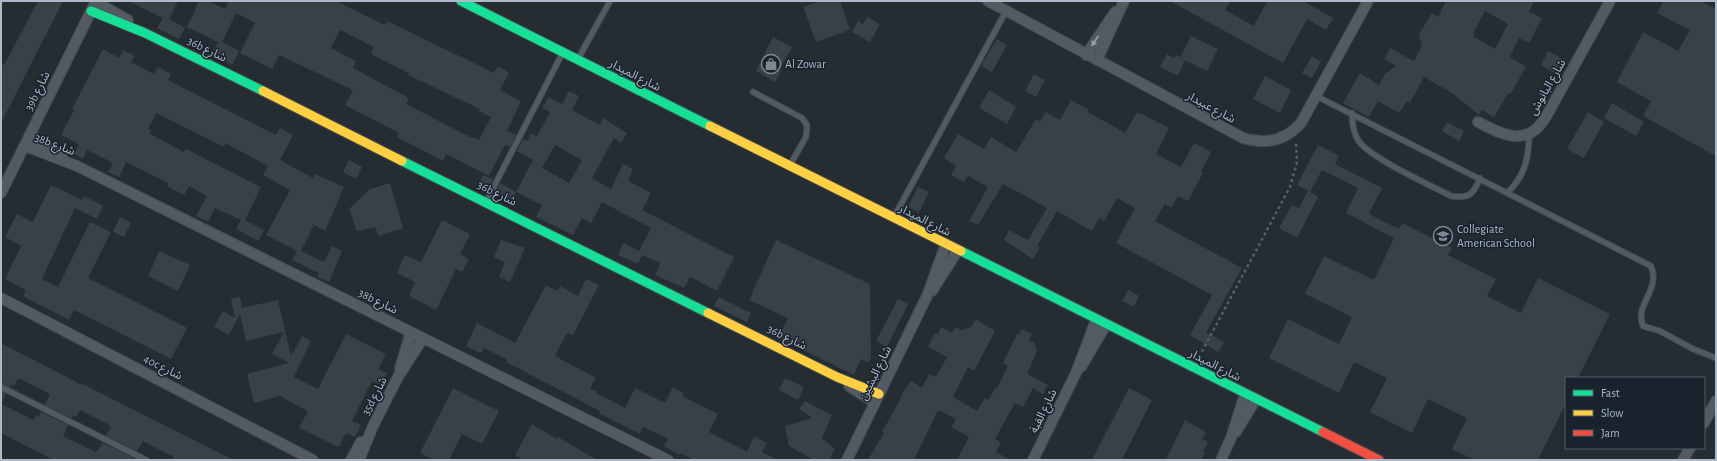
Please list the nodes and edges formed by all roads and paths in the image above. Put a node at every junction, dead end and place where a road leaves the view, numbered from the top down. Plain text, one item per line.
1 (461, 1) edge
2 (610, 1) edge
3 (988, 1) edge
4 (1368, 1) edge
5 (1610, 1) edge
6 (95, 4) edge
7 (1122, 4) edge
8 (1006, 11) junction
9 (145, 33) joint
10 (562, 52) junction
11 (1086, 55) junction
12 (578, 60) junction
13 (1097, 60) junction
14 (753, 92) dead end
15 (1316, 96) junction
16 (1352, 113) junction
17 (1478, 122) dead end
18 (1294, 130) junction
19 (1529, 134) junction
20 (27, 141) junction
21 (790, 166) junction
22 (1480, 178) junction
23 (1508, 192) junction
24 (1, 193) edge
25 (486, 202) junction
26 (894, 218) junction
27 (946, 244) junction
28 (958, 250) junction
29 (927, 296) junction
30 (1, 298) edge
31 (1096, 320) junction
32 (1106, 325) junction
33 (411, 332) junction
34 (423, 338) junction
35 (1716, 358) edge
36 (1193, 368) junction
37 (1076, 373) junction
38 (398, 377) junction
39 (837, 377) junction
40 (1, 387) edge
41 (879, 394) junction
42 (1245, 394) junction
43 (1256, 400) junction
44 (1716, 401) edge
45 (875, 404) junction
46 (1705, 421) edge
47 (373, 426) junction
48 (1231, 438) junction
49 (1689, 449) edge
50 (146, 460) edge
51 (313, 460) edge
52 (351, 460) edge
53 (359, 460) edge
54 (668, 460) edge
55 (847, 460) edge
56 (1033, 460) edge
57 (1221, 460) edge
58 (1379, 460) edge
59 (1683, 460) edge

1 - 10 street, شارع الميدار
2 - 12 lane
3 - 8 street, شارع عبيدار
4 - 15 street, شارع عبيدار
5 - 19 street, شارع البانوش
6 - 9 street, 36b شارع
6 - 20 street, 39b شارع
7 -> 11 street
7 - 13 street
8 - 11 street, شارع عبيدار
8 - 26 lane
9 - 25 street, 36b شارع
10 - 12 street, شارع الميدار
10 - 25 lane
11 - 13 street, شارع عبيدار
12 - 21 street, شارع الميدار
13 - 18 street, شارع عبيدار
14 - 21 lane
15 - 16 lane
15 - 18 street, شارع عبيدار
16 - 22 lane
16 - 22 lane
17 - 19 street
18 - 36 path
19 - 23 lane
20 - 24 street, 39b شارع
20 - 33 street, 38b شارع
21 - 26 street, شارع الميدار
22 - 23 lane
23 - 35 lane
25 - 39 street, 36b شارع
26 - 27 street, شارع الميدار
27 - 28 street, شارع الميدار
27 - 29 street, شارع البشين
28 - 29 street, شارع البشين
28 - 31 street, شارع الميدار
29 - 41 street, شارع البشين
30 - 51 street, 40c شارع
31 - 32 street, شارع الميدار
31 - 37 street, شارع القبة
32 - 36 street, شارع الميدار
32 - 37 street, شارع القبة
33 - 34 street, 38b شارع
33 - 38 street, 35d شارع
34 - 38 street, 35d شارع
34 - 54 street, 38b شارع
36 - 42 street, شارع الميدار
37 - 56 street, شارع القبة
38 - 47 street, 35d شارع
39 - 41 street, 36b شارع
39 - 45 street, 36b شارع
40 - 50 lane
41 - 45 street, شارع البشين
42 - 43 street, شارع الميدار
42 - 48 street
43 - 48 street
43 - 58 street, شارع الميدار
44 - 46 street
45 - 55 street, شارع البشين
47 - 52 street, 35d شارع
47 - 53 street, 35d شارع
48 - 57 street
49 - 59 street

